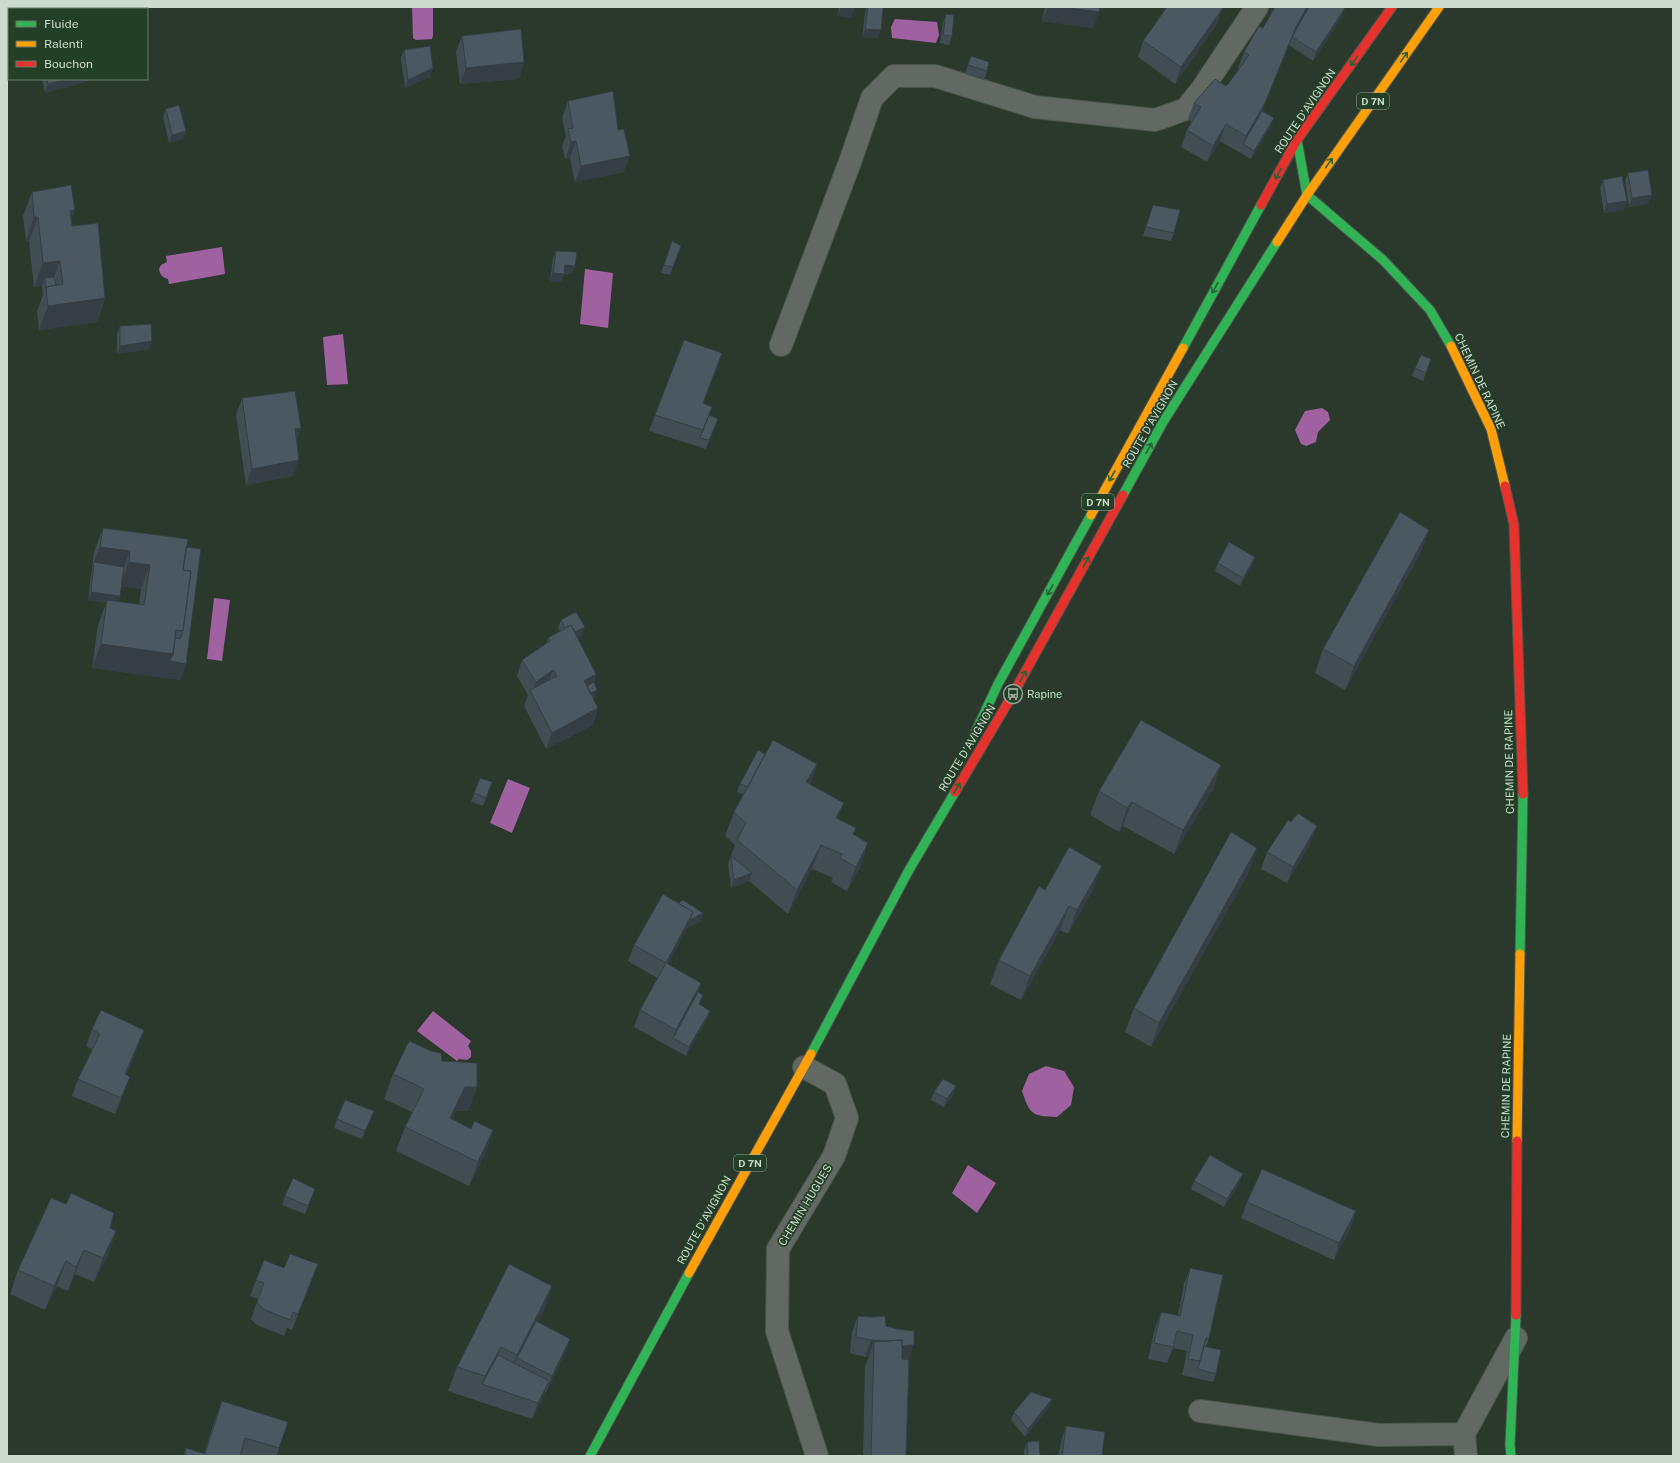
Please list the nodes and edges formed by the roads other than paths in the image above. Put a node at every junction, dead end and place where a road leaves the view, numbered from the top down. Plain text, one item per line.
1 (1257, 7) edge
2 (1392, 7) edge
3 (1439, 7) edge
4 (1297, 140) junction
5 (1307, 195) junction
6 (781, 345) dead end
7 (971, 741) dead end
8 (957, 770) dead end
9 (909, 870) junction
10 (804, 1067) junction
11 (1516, 1338) junction
12 (1200, 1411) dead end
13 (1464, 1434) junction
14 (590, 1456) edge
15 (817, 1456) edge
16 (1466, 1456) edge
17 (1511, 1456) edge

1 - 6 street
2 -> 4 main road, ROUTE D'AVIGNON / D 7N
5 -> 3 main road, ROUTE D'AVIGNON / D 7N
4 - 5 main road
4 -> 7 main road, ROUTE D'AVIGNON / D 7N
9 -> 5 main road, ROUTE D'AVIGNON / D 7N
5 - 11 main road, CHEMIN DE RAPINE
8 - 9 main road, ROUTE D'AVIGNON / D 7N
9 - 10 main road, ROUTE D'AVIGNON / D 7N
10 - 14 main road, ROUTE D'AVIGNON / D 7N
10 - 15 street, CHEMIN HUGUES
11 - 13 street
11 - 17 main road, CHEMIN DE RAPINE
12 - 13 street
13 - 16 street

